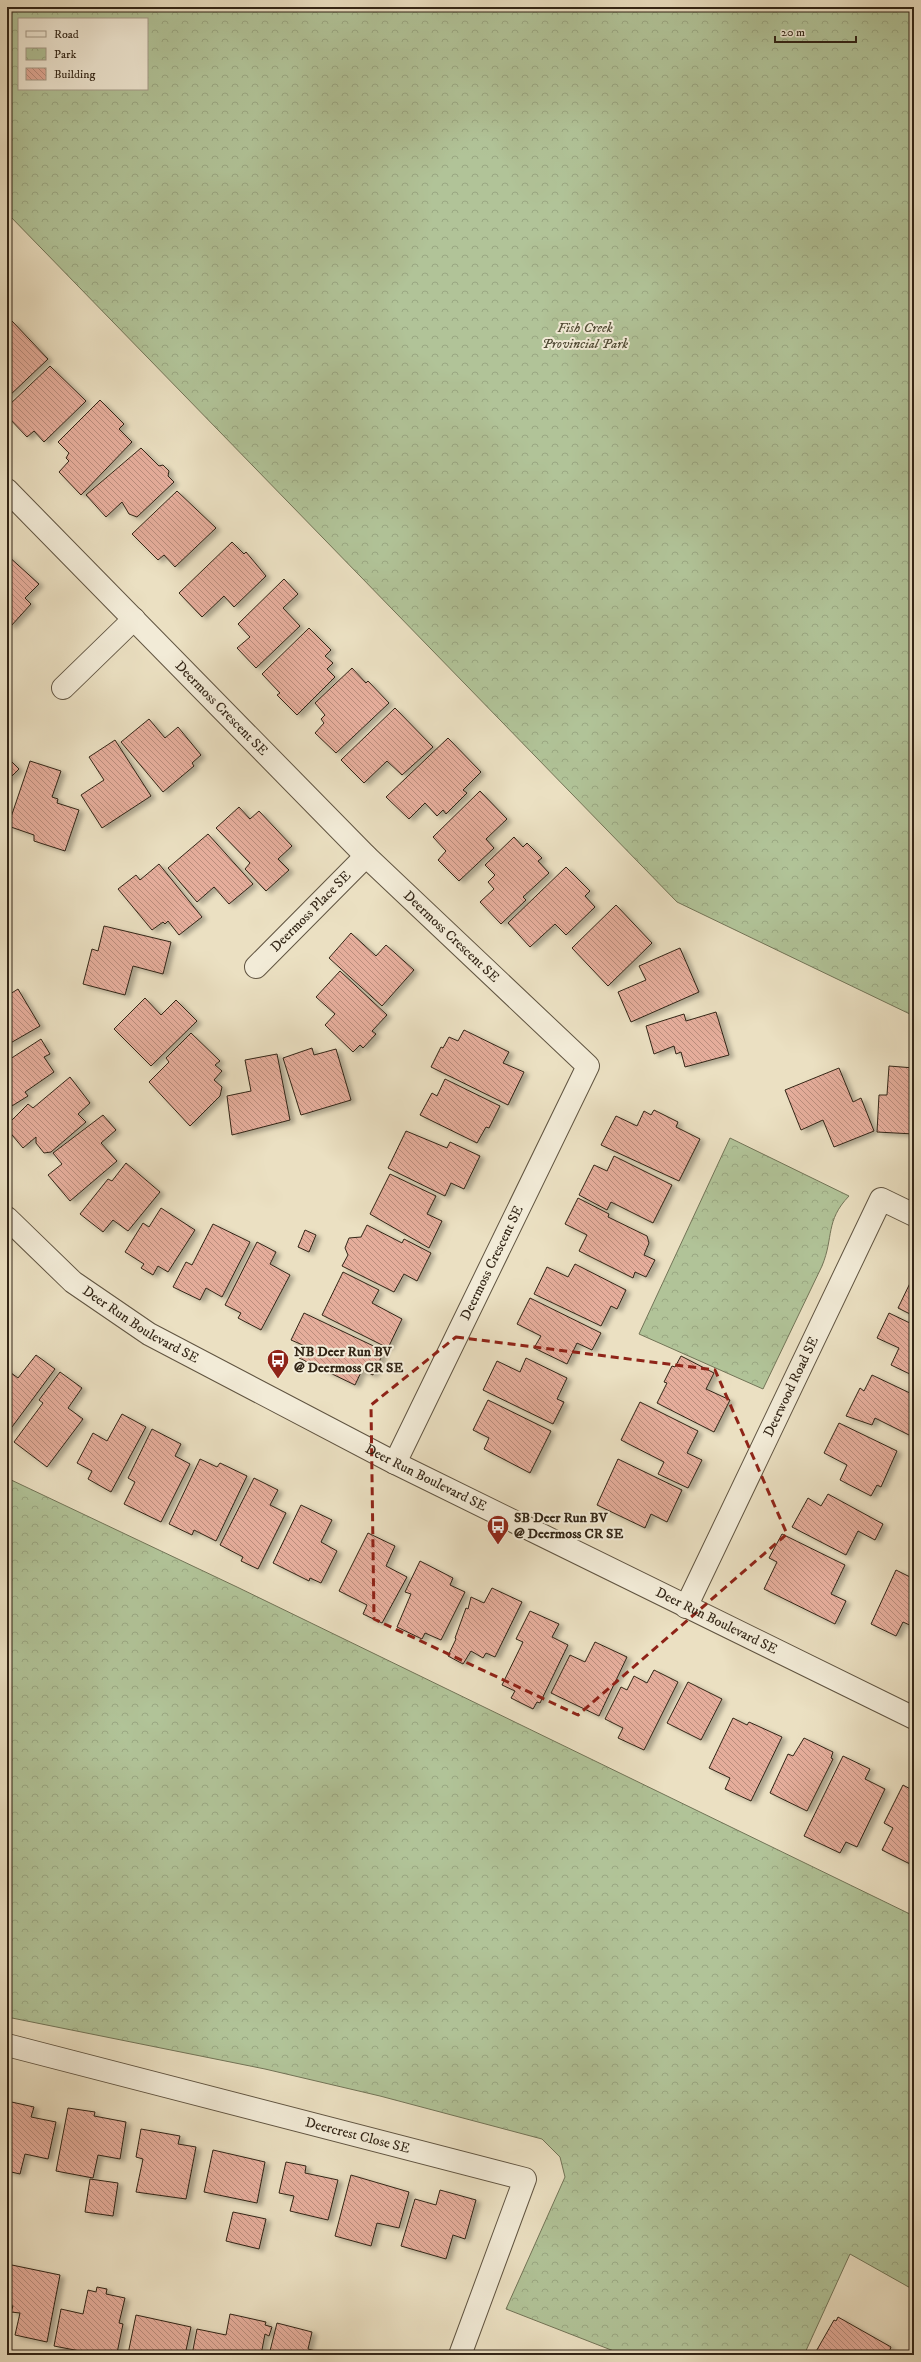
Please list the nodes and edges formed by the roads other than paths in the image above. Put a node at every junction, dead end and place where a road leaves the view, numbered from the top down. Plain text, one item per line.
1 (7, 490) edge
2 (134, 619) junction
3 (63, 688) dead end
4 (366, 856) junction
5 (256, 967) dead end
6 (914, 1215) edge
7 (7, 1218) edge
8 (395, 1463) junction
9 (686, 1607) junction
10 (914, 1718) edge
11 (7, 2045) edge
12 (460, 2355) edge

1 - 2 street, Deermoss Crescent SE
2 - 3 street
2 - 4 street, Deermoss Crescent SE
4 - 5 street, Deermoss Place SE
4 - 8 street, Deermoss Crescent SE
6 - 9 street, Deerwood Road SE
7 - 8 street, Deer Run Boulevard SE
8 - 9 street, Deer Run Boulevard SE
9 - 10 street, Deer Run Boulevard SE
11 - 12 street, Deercrest Close SE

